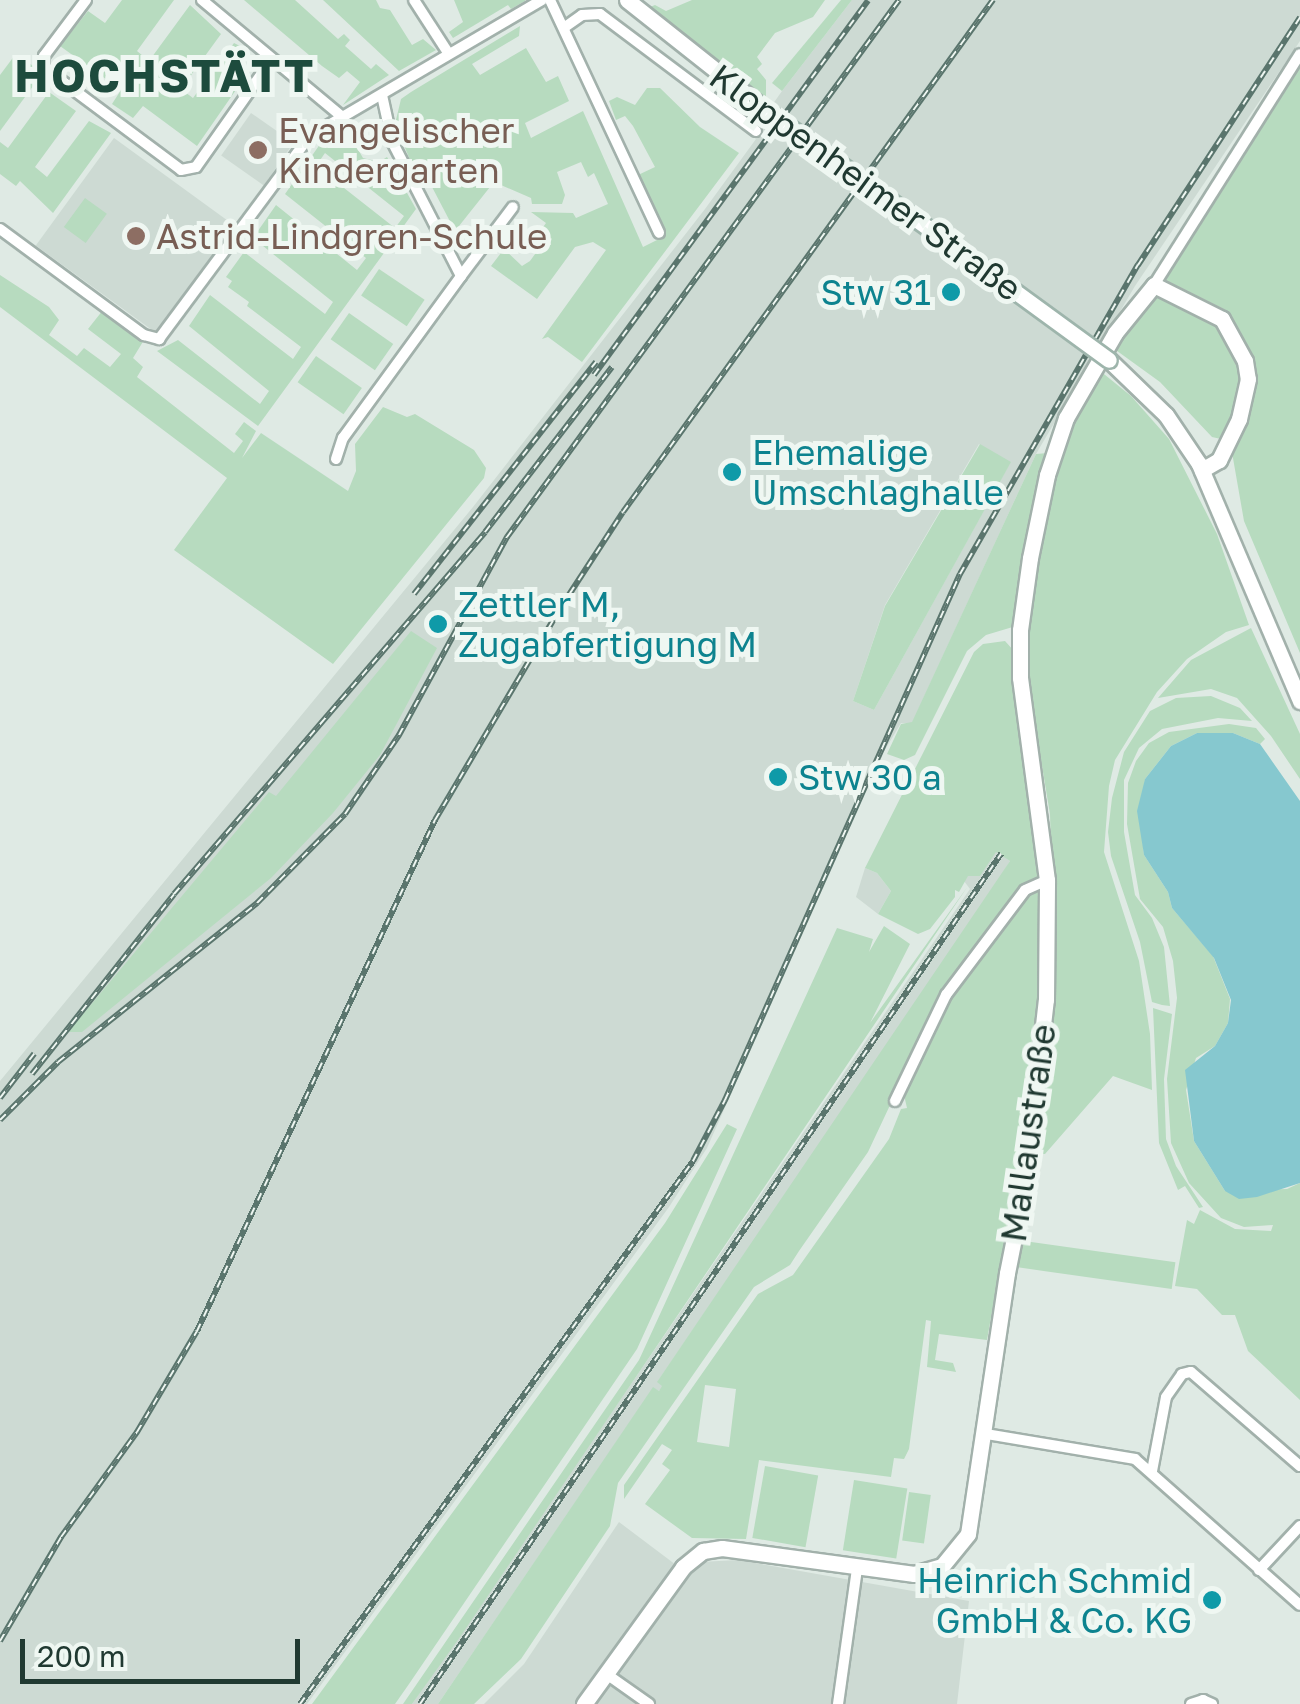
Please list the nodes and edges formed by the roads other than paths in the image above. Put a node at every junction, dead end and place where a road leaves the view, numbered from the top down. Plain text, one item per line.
1 (86, 0) edge
2 (202, 0) edge
3 (414, 0) edge
4 (542, 0) edge
5 (550, 0) edge
6 (627, 0) edge
7 (608, 6) dead end
8 (594, 11) junction
9 (564, 27) junction
10 (449, 54) junction
11 (1300, 54) edge
12 (272, 59) junction
13 (382, 95) junction
14 (341, 116) junction
15 (756, 130) dead end
16 (513, 207) dead end
17 (0, 229) edge
18 (659, 233) dead end
19 (461, 276) junction
20 (1154, 285) junction
21 (336, 459) dead end
22 (1199, 464) junction
23 (1300, 701) edge
24 (1047, 880) junction
25 (895, 1101) dead end
26 (986, 1434) junction
27 (1300, 1466) edge
28 (1152, 1470) junction
29 (1300, 1526) edge
30 (857, 1568) junction
31 (1260, 1570) junction
32 (1300, 1605) edge
33 (606, 1674) junction
34 (1193, 1702) edge
35 (584, 1704) edge
36 (648, 1704) edge
37 (838, 1704) edge
38 (1212, 1704) edge

1 - 12 street
2 - 12 street
3 - 10 street
4 - 10 street
5 - 9 street
6 - 22 street, Kloppenheimer Straße, bridge
7 - 8 street
8 - 9 street
8 - 15 street
9 - 18 street
10 - 13 street
11 - 20 street
12 - 14 street
13 - 14 street
13 - 19 street
14 - 17 street
16 - 19 street
19 - 21 street
20 - 22 street
20 - 24 street, Mallaustraße
22 - 23 street, Kloppenheimer Straße
24 - 25 street
24 - 26 street, Mallaustraße
26 - 28 street
26 - 30 street, Mallaustraße
27 - 28 street
28 - 31 street
29 - 31 street
30 - 33 street, Mallaustraße
30 - 37 street
31 - 32 street
33 - 35 street, Mallaustraße
33 - 36 street
34 - 38 street

